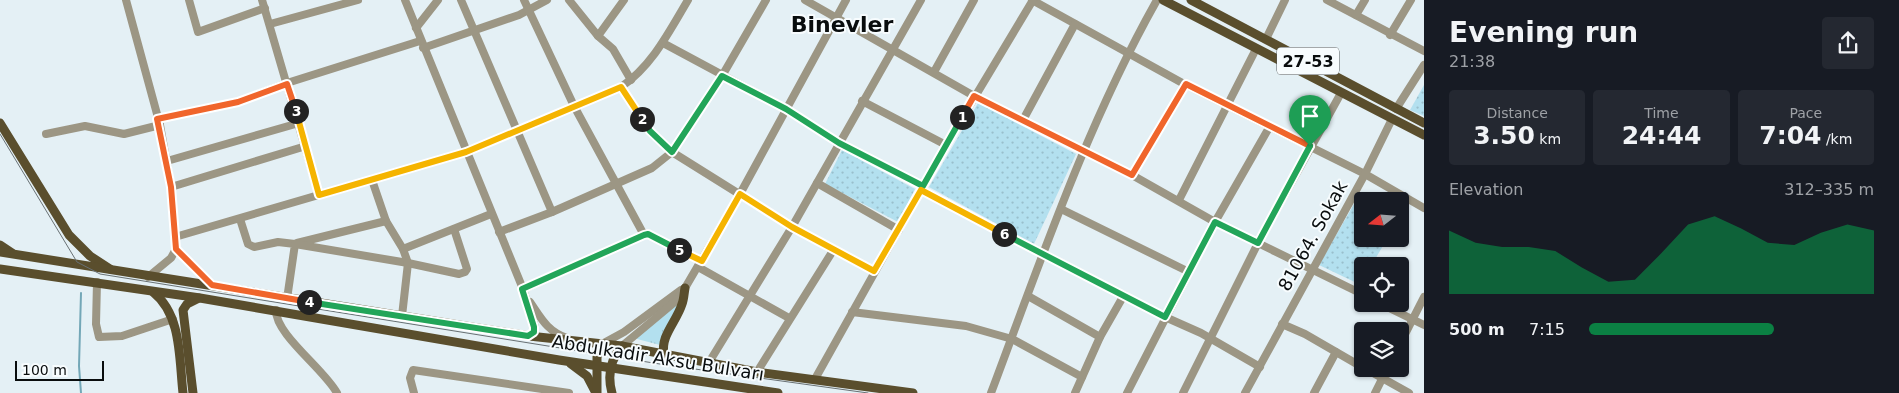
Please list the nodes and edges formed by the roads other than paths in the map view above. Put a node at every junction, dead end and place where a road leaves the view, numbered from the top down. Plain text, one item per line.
1 (126, 0) edge
2 (189, 0) edge
3 (262, 0) edge
4 (358, 0) edge
5 (405, 0) edge
6 (438, 0) edge
7 (461, 0) edge
8 (524, 0) edge
9 (548, 0) edge
10 (569, 0) edge
11 (624, 0) edge
12 (688, 0) edge
13 (766, 0) edge
14 (805, 0) edge
15 (846, 0) edge
16 (921, 0) edge
17 (974, 0) edge
18 (1032, 0) edge
19 (1157, 0) edge
20 (1163, 0) edge
21 (1191, 0) edge
22 (1284, 0) edge
23 (1327, 0) edge
24 (1365, 0) edge
25 (1411, 0) edge
26 (343, 2) edge
27 (265, 8) junction
28 (528, 12) junction
29 (1356, 15) junction
30 (835, 18) junction
31 (270, 24) junction
32 (1076, 24) junction
33 (416, 28) junction
34 (476, 30) junction
35 (1390, 35) junction
36 (598, 36) junction
37 (1266, 38) junction
38 (663, 43) junction
39 (422, 44) junction
40 (1256, 49) junction
41 (892, 50) junction
42 (1128, 51) junction
43 (1424, 51) edge
44 (1424, 65) edge
45 (934, 72) junction
46 (722, 76) junction
47 (631, 80) junction
48 (287, 84) junction
49 (1186, 84) junction
50 (621, 87) junction
51 (1341, 92) junction
52 (974, 96) junction
53 (862, 101) junction
54 (1227, 104) junction
55 (574, 106) junction
56 (786, 109) junction
57 (1396, 109) junction
58 (1392, 119) junction
59 (1023, 120) junction
60 (158, 122) junction
61 (0, 123) edge
62 (299, 123) junction
63 (1424, 123) edge
64 (1270, 126) junction
65 (519, 131) junction
66 (46, 134) dead end
67 (1424, 135) edge
68 (839, 143) junction
69 (946, 145) junction
70 (306, 146) junction
71 (1310, 146) junction
72 (466, 152) junction
73 (672, 152) junction
74 (1083, 152) junction
75 (167, 161) junction
76 (1365, 174) junction
77 (1132, 175) junction
78 (372, 180) junction
79 (816, 183) junction
80 (615, 184) junction
81 (171, 187) junction
82 (922, 188) junction
83 (740, 194) junction
84 (319, 195) junction
85 (1179, 200) junction
86 (1424, 208) edge
87 (1061, 209) junction
88 (552, 212) junction
89 (492, 214) junction
90 (240, 219) junction
91 (386, 221) junction
92 (1215, 222) junction
93 (792, 227) junction
94 (454, 229) junction
95 (899, 230) junction
96 (499, 232) junction
97 (644, 235) junction
98 (174, 237) junction
99 (1258, 243) junction
100 (295, 244) junction
101 (0, 245) edge
102 (176, 249) junction
103 (403, 249) junction
104 (834, 249) junction
105 (0, 252) edge
106 (1043, 255) junction
107 (17, 256) junction
108 (408, 263) junction
109 (700, 264) junction
110 (1312, 268) junction
111 (0, 269) edge
112 (13, 270) junction
113 (874, 271) junction
114 (114, 272) junction
115 (1189, 272) junction
116 (0, 277) edge
117 (148, 277) junction
118 (97, 282) junction
119 (212, 285) junction
120 (685, 288) junction
121 (522, 289) junction
122 (1354, 290) edge
123 (153, 292) junction
124 (748, 295) junction
125 (1124, 295) junction
126 (1028, 296) junction
127 (1424, 297) edge
128 (200, 298) junction
129 (287, 299) junction
130 (183, 310) junction
131 (276, 310) junction
132 (852, 312) junction
133 (1396, 312) edge
134 (172, 316) junction
135 (402, 316) junction
136 (1165, 317) junction
137 (789, 318) junction
138 (1412, 320) junction
139 (1282, 324) junction
140 (1424, 325) edge
141 (1409, 326) edge
142 (528, 336) junction
143 (1100, 337) junction
144 (1012, 339) junction
145 (1210, 340) junction
146 (576, 341) junction
147 (602, 344) junction
148 (622, 346) junction
149 (1336, 352) junction
150 (664, 354) junction
151 (559, 360) junction
152 (1354, 362) edge
153 (708, 364) junction
154 (596, 366) junction
155 (1260, 367) junction
156 (611, 368) junction
157 (757, 372) junction
158 (1082, 377) junction
159 (1382, 378) joint
160 (815, 379) junction
161 (522, 389) edge
162 (183, 393) edge
163 (193, 393) edge
164 (337, 393) edge
165 (414, 393) edge
166 (569, 393) edge
167 (596, 393) edge
168 (612, 393) edge
169 (778, 393) edge
170 (913, 393) edge
171 (991, 393) edge
172 (1075, 393) edge
173 (1127, 393) edge
174 (1183, 393) edge
175 (1245, 393) edge
176 (1314, 393) edge
177 (1375, 393) edge
178 (1409, 393) edge

1 - 60 street
2 - 27 street
3 - 27 street
4 - 26 street
5 - 33 street
6 - 33 street
7 - 34 street
8 - 28 street
9 - 28 street
10 - 36 street
11 - 36 street
12 - 38 street
13 - 46 street
14 - 30 street
15 - 30 street
16 - 41 street
17 - 45 street
18 - 32 street
18 - 52 street
19 - 42 street
20 - 40 main road
21 - 37 main road, 27-53
22 - 37 street
23 - 29 street
24 - 29 street
25 - 35 street
26 - 31 street
27 - 31 street
28 - 34 street
28 - 55 street
29 - 35 street
30 - 41 street
30 - 56 street
31 - 48 street
32 - 42 street
32 - 59 street
33 - 39 street
34 - 39 street
34 - 65 street
35 - 43 street
36 - 47 street
37 - 57 main road, 27-53
38 - 46 street
38 - 47 street
39 - 48 street
39 - 72 street
40 - 51 main road
40 - 54 street
41 - 45 street
41 - 53 street
42 - 49 street
42 - 74 street
44 - 57 street
45 - 52 street
46 - 56 street
46 - 73 street
47 - 50 street
48 - 60 street
48 - 62 street
49 - 54 street
49 - 77 street
50 - 55 street
50 - 73 street
51 - 58 main road
51 - 71 street
52 - 59 street
52 - 69 street
53 - 68 street
53 - 69 street
54 - 64 street
54 - 85 street
55 - 65 street
55 - 80 street
56 - 68 street
56 - 83 street
57 - 63 main road, 27-53
58 - 67 main road
58 - 76 street, 81064. Sokak
59 - 74 street
60 - 66 street
60 - 75 street
61 - 114 main road
62 - 70 street
62 - 75 street
64 - 71 street
64 - 92 street
65 - 72 street
65 - 88 street
68 - 79 street
68 - 82 street
69 - 82 street
70 - 81 street
70 - 84 street
71 - 76 street
71 - 99 street
72 - 78 street
72 - 89 street
73 - 80 street
73 - 83 street
74 - 77 street
74 - 87 street
75 - 81 street
76 - 86 street
76 - 110 street, 81064. Sokak
77 - 85 street
78 - 84 street
78 - 91 street
79 - 93 street
79 - 95 street
80 - 88 street
80 - 97 street
81 - 98 street
82 - 95 street
82 - 106 street
83 - 93 street
83 - 109 street
84 - 90 street
85 - 92 street
87 - 106 street
87 - 115 street
88 - 96 street
89 - 94 street
89 - 96 street
90 - 98 street
90 - 100 street
91 - 100 street
91 - 103 street
92 - 99 street
92 - 115 street
93 - 104 street
93 - 124 street
94 - 103 street
94 - 108 street
95 - 113 street
96 - 121 street
97 - 109 street
97 - 121 street
98 - 102 street
99 - 110 street
99 - 145 street
100 - 108 street
100 - 129 street
101 - 107 main road
102 - 117 street
102 - 119 street
103 - 108 street
104 - 113 street
104 - 137 street
105 - 107 main road
106 - 125 street
106 - 126 street
107 - 114 main road
108 - 135 street
109 - 120 street
109 - 124 street
110 - 122 street
110 - 139 street, 81064. Sokak
111 - 112 main road, Abdulkadir Aksu Bulvarı
112 - 116 main road
112 - 118 main road, Abdulkadir Aksu Bulvarı
113 - 132 street
114 - 117 main road
115 - 136 street
117 - 119 main road
118 - 123 main road, Abdulkadir Aksu Bulvarı
118 - 134 street
119 - 129 main road
120 - 147 street
120 - 148 street
120 - 150 main road
121 - 142 street
121 - 146 street
123 - 128 main road, Abdulkadir Aksu Bulvarı
123 - 134 main road
124 - 137 street
124 - 153 street
125 - 136 street
125 - 143 street
126 - 143 street
126 - 144 street
127 - 138 street
128 - 130 main road
128 - 131 main road, Abdulkadir Aksu Bulvarı
129 - 135 main road
130 - 134 main road
130 - 163 main road
131 - 151 main road, Abdulkadir Aksu Bulvarı
131 - 164 street
132 - 144 street
132 - 160 street
133 - 138 street
134 - 162 main road
135 - 142 main road
136 - 145 street
136 - 173 street
137 - 157 street
138 - 140 street
138 - 141 street
139 - 149 street
139 - 155 street, 81064. Sokak
142 - 146 main road
143 - 158 street
144 - 158 street
144 - 171 street
145 - 155 street
145 - 174 street
146 - 147 main road
147 - 148 main road
147 - 154 main road
148 - 150 main road
148 - 156 main road
149 - 152 street
149 - 176 street
150 - 153 main road
151 - 154 main road, Abdulkadir Aksu Bulvarı
151 - 167 main road
153 - 157 main road
154 - 156 main road, Abdulkadir Aksu Bulvarı
154 - 167 main road
155 - 175 street, 81064. Sokak
156 - 168 main road
156 - 169 main road, Abdulkadir Aksu Bulvarı
157 - 160 main road
158 - 172 street
159 - 177 street
159 - 178 street
160 - 170 main road
161 - 165 street
161 - 166 street

